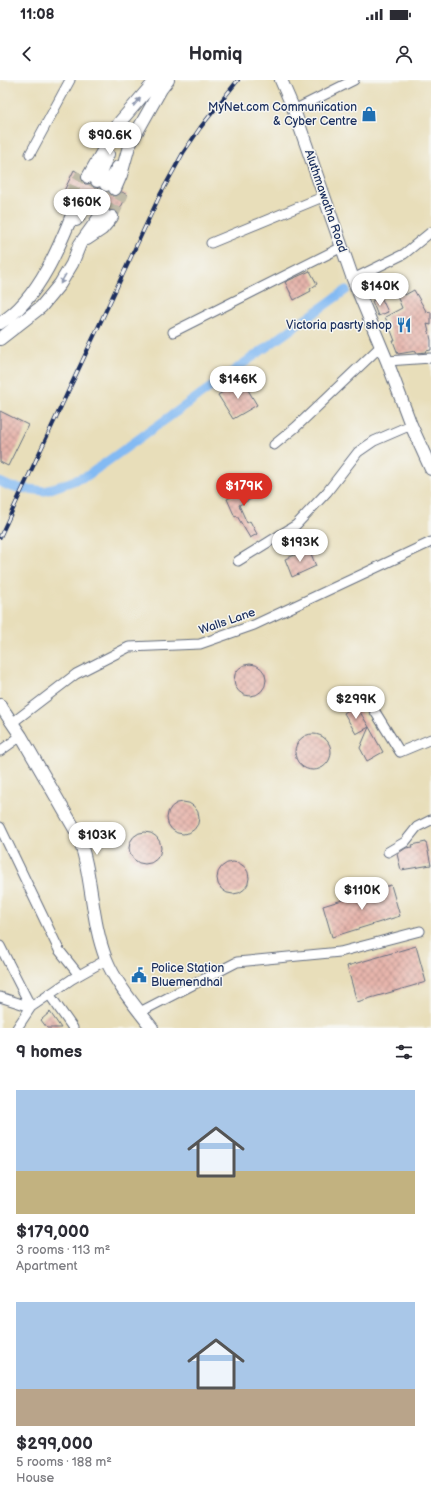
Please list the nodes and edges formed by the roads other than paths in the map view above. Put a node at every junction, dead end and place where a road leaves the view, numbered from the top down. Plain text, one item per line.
1 (70, 80) edge
2 (156, 80) edge
3 (168, 80) edge
4 (282, 80) edge
5 (354, 80) edge
6 (294, 110) junction
7 (119, 123) junction
8 (129, 146) junction
9 (30, 154) dead end
10 (102, 183) junction
11 (324, 196) junction
12 (91, 206) junction
13 (431, 232) edge
14 (63, 238) junction
15 (80, 244) junction
16 (211, 244) dead end
17 (342, 247) junction
18 (353, 279) junction
19 (0, 323) edge
20 (173, 332) dead end
21 (0, 339) edge
22 (381, 346) junction
23 (431, 358) edge
24 (387, 361) junction
25 (411, 425) junction
26 (274, 445) dead end
27 (431, 469) edge
28 (431, 542) edge
29 (238, 561) dead end
30 (366, 698) dead end
31 (0, 705) edge
32 (12, 723) junction
33 (21, 736) junction
34 (431, 739) edge
35 (0, 751) edge
36 (431, 820) edge
37 (0, 827) edge
38 (388, 852) dead end
39 (420, 931) dead end
40 (0, 946) edge
41 (106, 960) junction
42 (79, 975) junction
43 (49, 994) junction
44 (0, 997) edge
45 (31, 1007) junction
46 (140, 1012) junction
47 (17, 1028) edge
48 (73, 1028) edge
49 (152, 1028) edge

1 - 9 street
7 -> 2 main road
3 - 8 main road
4 - 6 main road, Aluthmawatha Road
5 - 6 street
6 - 11 main road, Aluthmawatha Road
7 - 10 main road
7 - 10 main road
8 - 10 main road
8 - 10 main road
11 - 16 street
11 - 17 main road, Aluthmawatha Road
12 - 14 main road
12 - 14 main road
12 - 15 main road
12 - 15 main road
13 - 18 street
14 - 19 main road
15 -> 21 main road
17 - 18 main road, Aluthmawatha Road
17 - 20 street
18 - 22 main road, Aluthmawatha Road
22 - 24 main road, Aluthmawatha Road
22 - 26 street
23 - 24 street
24 - 25 main road, Aluthmawatha Road
25 - 27 main road, Aluthmawatha Road
25 - 29 street
28 - 32 street, Walls Lane
30 - 34 street
31 - 32 main road
32 - 33 main road
33 - 35 street
33 - 41 main road
36 - 38 street
37 - 42 street
39 - 46 street
40 - 45 street
41 - 42 street
41 - 46 main road
42 - 43 street
43 - 45 street
43 - 48 street
44 - 45 street
45 - 47 street
46 - 49 main road

